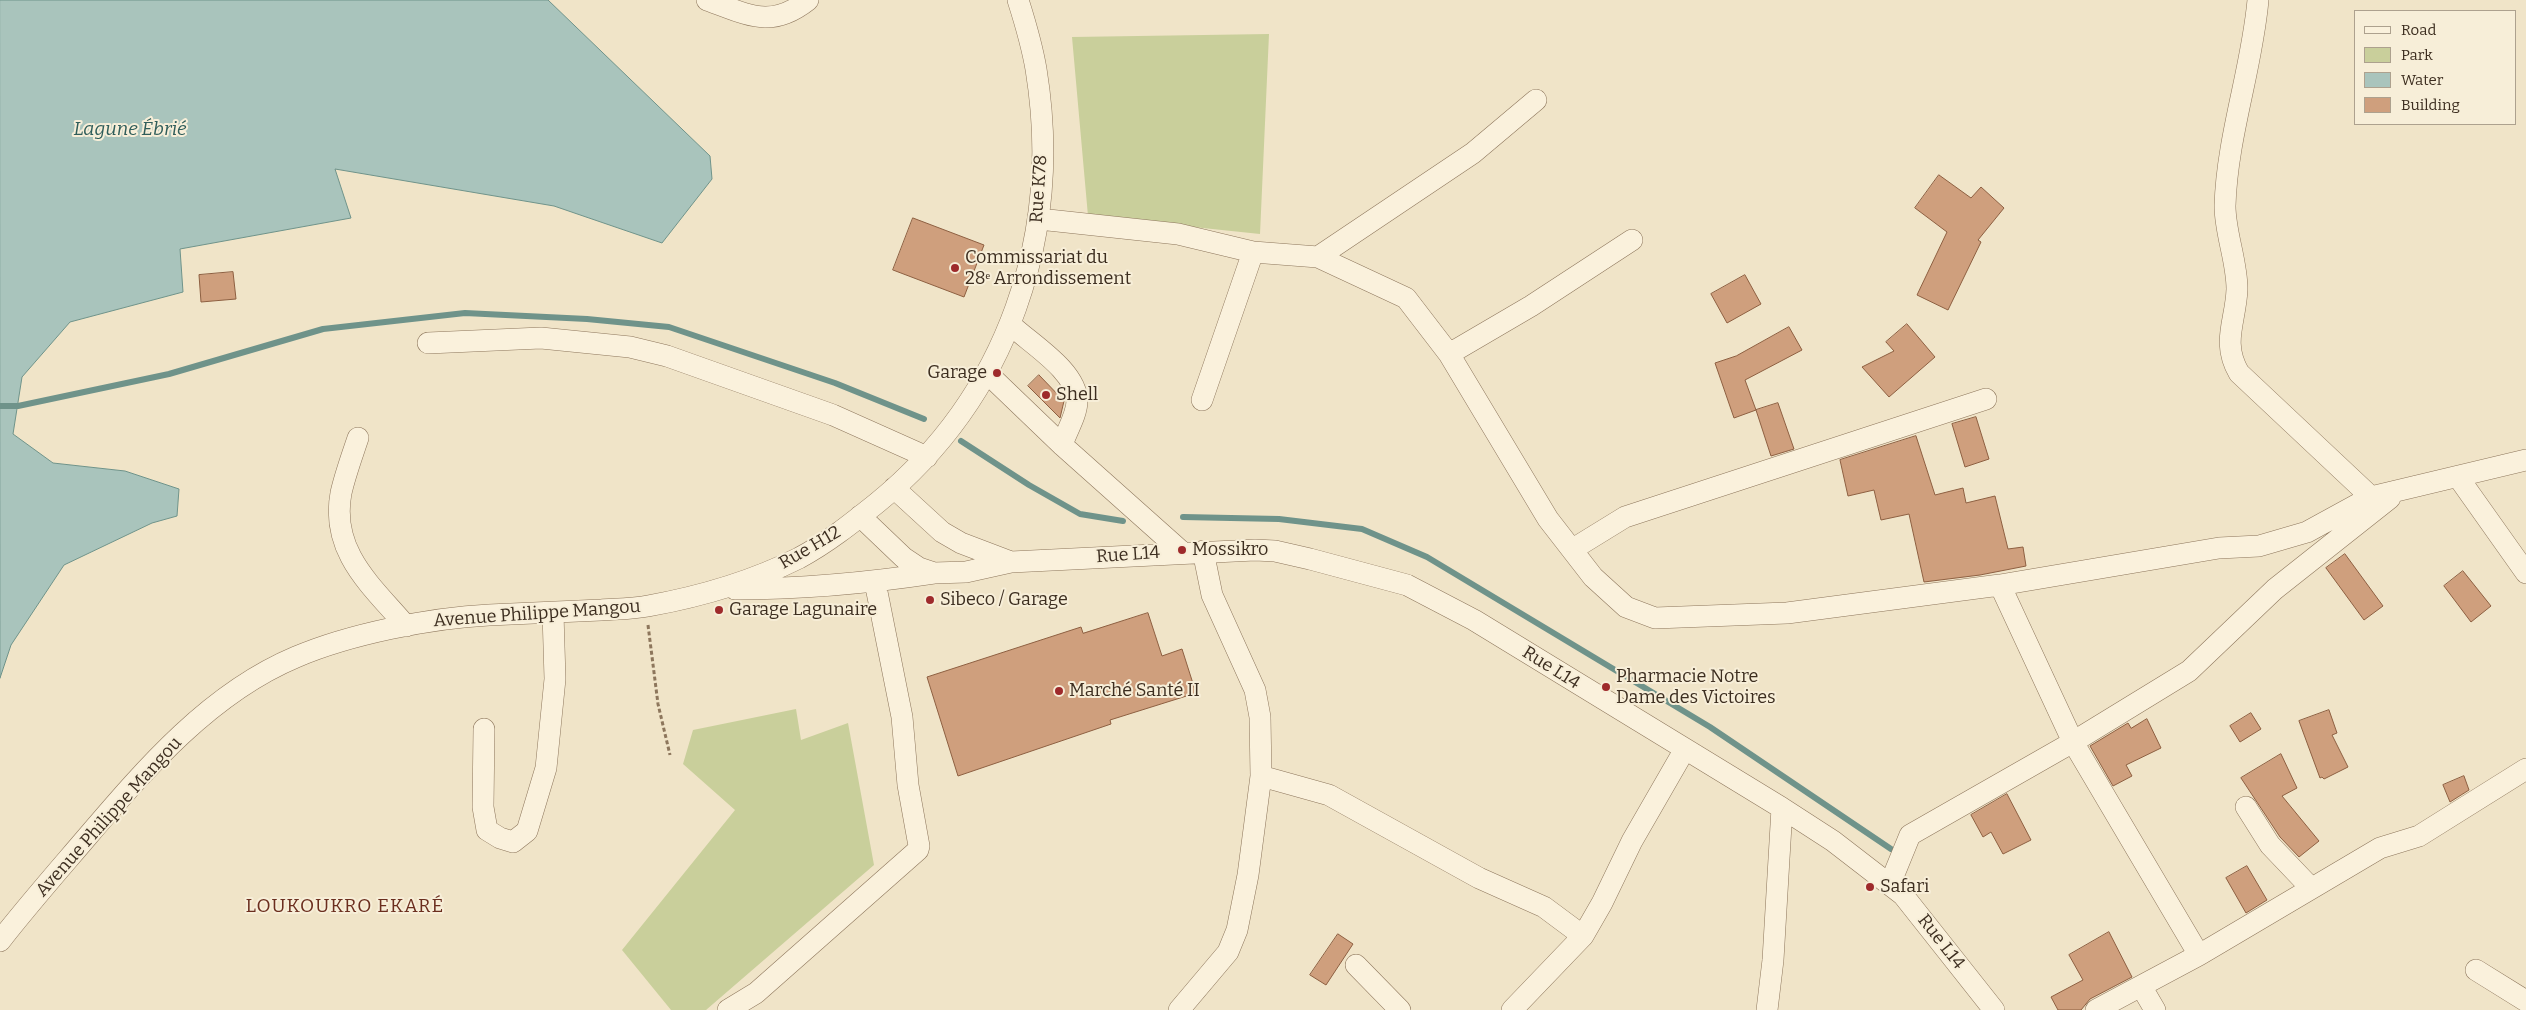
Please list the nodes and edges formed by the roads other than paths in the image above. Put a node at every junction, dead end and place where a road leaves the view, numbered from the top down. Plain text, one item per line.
1 (706, 0) edge
2 (808, 0) edge
3 (1018, 0) edge
4 (2258, 0) edge
5 (1536, 100) dead end
6 (1039, 219) junction
7 (1632, 240) dead end
8 (1254, 252) junction
9 (1318, 257) junction
10 (1011, 325) junction
11 (428, 343) dead end
12 (1449, 354) junction
13 (987, 373) junction
14 (1986, 399) dead end
15 (1202, 400) dead end
16 (358, 438) dead end
17 (1062, 445) junction
18 (927, 457) junction
19 (2526, 460) edge
20 (2458, 477) junction
21 (894, 488) junction
22 (2398, 492) junction
23 (2370, 497) junction
24 (860, 516) junction
25 (1573, 549) junction
26 (1203, 551) junction
27 (1182, 552) junction
28 (1011, 562) junction
29 (934, 573) junction
30 (2526, 573) edge
31 (875, 582) junction
32 (2000, 585) junction
33 (714, 589) junction
34 (554, 612) junction
35 (406, 626) junction
36 (484, 729) dead end
37 (2073, 742) junction
38 (1684, 749) junction
39 (2526, 769) edge
40 (1260, 776) junction
41 (2246, 806) dead end
42 (1782, 808) junction
43 (1890, 884) junction
44 (2310, 888) junction
45 (1583, 936) junction
46 (0, 941) edge
47 (2199, 955) junction
48 (1356, 965) dead end
49 (2476, 970) dead end
50 (2141, 986) junction
51 (2526, 1001) edge
52 (1185, 1008) edge
53 (728, 1010) edge
54 (1400, 1010) edge
55 (1512, 1010) edge
56 (1767, 1010) edge
57 (1994, 1010) edge
58 (2096, 1010) edge
59 (2155, 1010) edge

1 - 2 street
3 - 6 street, Rue K78
4 - 23 street
5 - 9 street
6 - 8 street
6 - 10 street, Rue K78
7 - 12 street
8 - 9 street
8 - 15 street
9 - 12 street
10 - 13 street, Rue K78
10 - 17 street
11 - 18 street
12 - 25 street
13 - 17 street
13 - 18 street, Rue K78
14 - 25 street
16 - 35 street
17 - 27 street
18 - 21 street, Rue K78
19 - 20 street
20 - 22 street
20 - 30 street
21 - 24 street, Rue H12
21 - 28 street, Rue L14
22 - 23 street
22 - 37 street
23 - 32 street
24 - 29 street, Rue L14
24 - 33 street, Rue H12
25 - 32 street
26 - 27 street, Rue L14
26 - 38 street, Rue L14
26 - 40 street
27 - 28 street, Rue L14
28 - 29 street, Rue L14
29 - 31 street
31 - 33 street
31 - 53 street
32 - 37 street
33 - 34 street, Avenue Philippe Mangou
34 - 35 street, Avenue Philippe Mangou
34 - 36 street
35 - 46 street, Avenue Philippe Mangou
37 - 43 street
37 - 47 street
38 - 42 street, Rue L14
38 - 45 street
39 - 44 street
40 - 45 street
40 - 52 street
41 - 44 street
42 - 43 street, Rue L14
42 - 56 street
43 - 57 street, Rue L14
44 - 47 street
45 - 55 street
47 - 50 street
48 - 54 street
49 - 51 street
50 - 58 street
50 - 59 street

